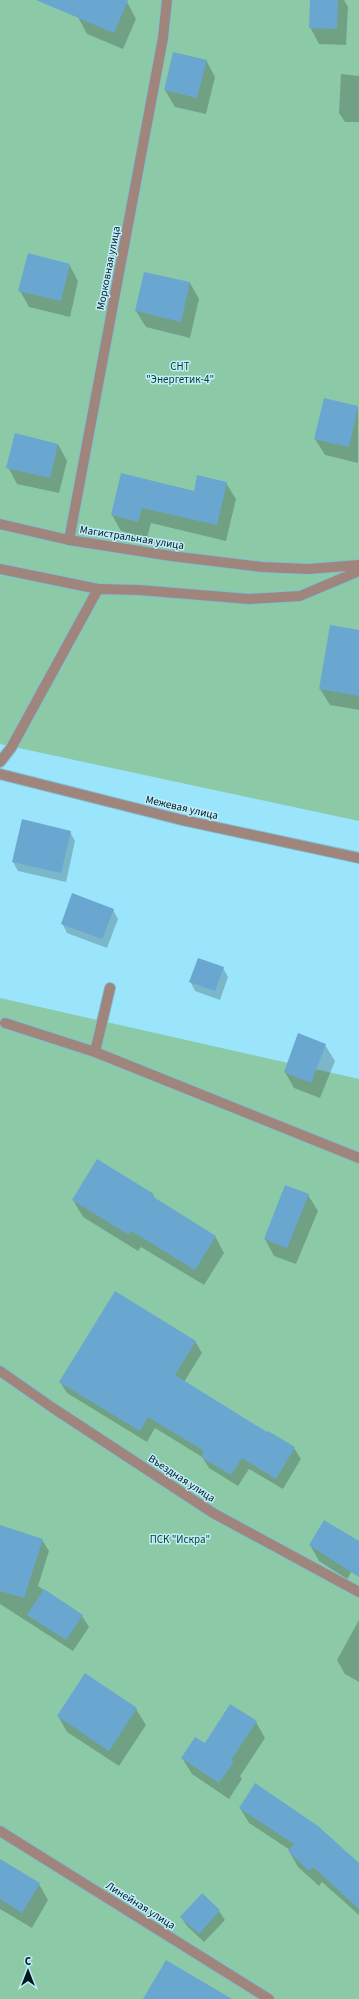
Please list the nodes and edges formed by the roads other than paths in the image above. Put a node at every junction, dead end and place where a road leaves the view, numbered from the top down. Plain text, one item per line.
1 (167, 0) edge
2 (0, 524) edge
3 (69, 540) junction
4 (359, 565) edge
5 (0, 569) edge
6 (359, 571) edge
7 (98, 589) junction
8 (0, 762) edge
9 (0, 774) edge
10 (359, 858) edge
11 (110, 988) dead end
12 (5, 1023) dead end
13 (95, 1052) junction
14 (359, 1158) edge
15 (0, 1371) edge
16 (359, 1592) edge
17 (0, 1831) edge
18 (269, 1999) edge

1 - 3 street, Морковная улица
2 - 3 street, Магистральная улица
3 - 4 street, Магистральная улица
5 - 7 street
6 - 7 street
7 - 8 street
9 - 10 street, Межевая улица
11 - 13 street
12 - 13 street
13 - 14 street
15 - 16 street, Въездная улица
17 - 18 street, Линейная улица

